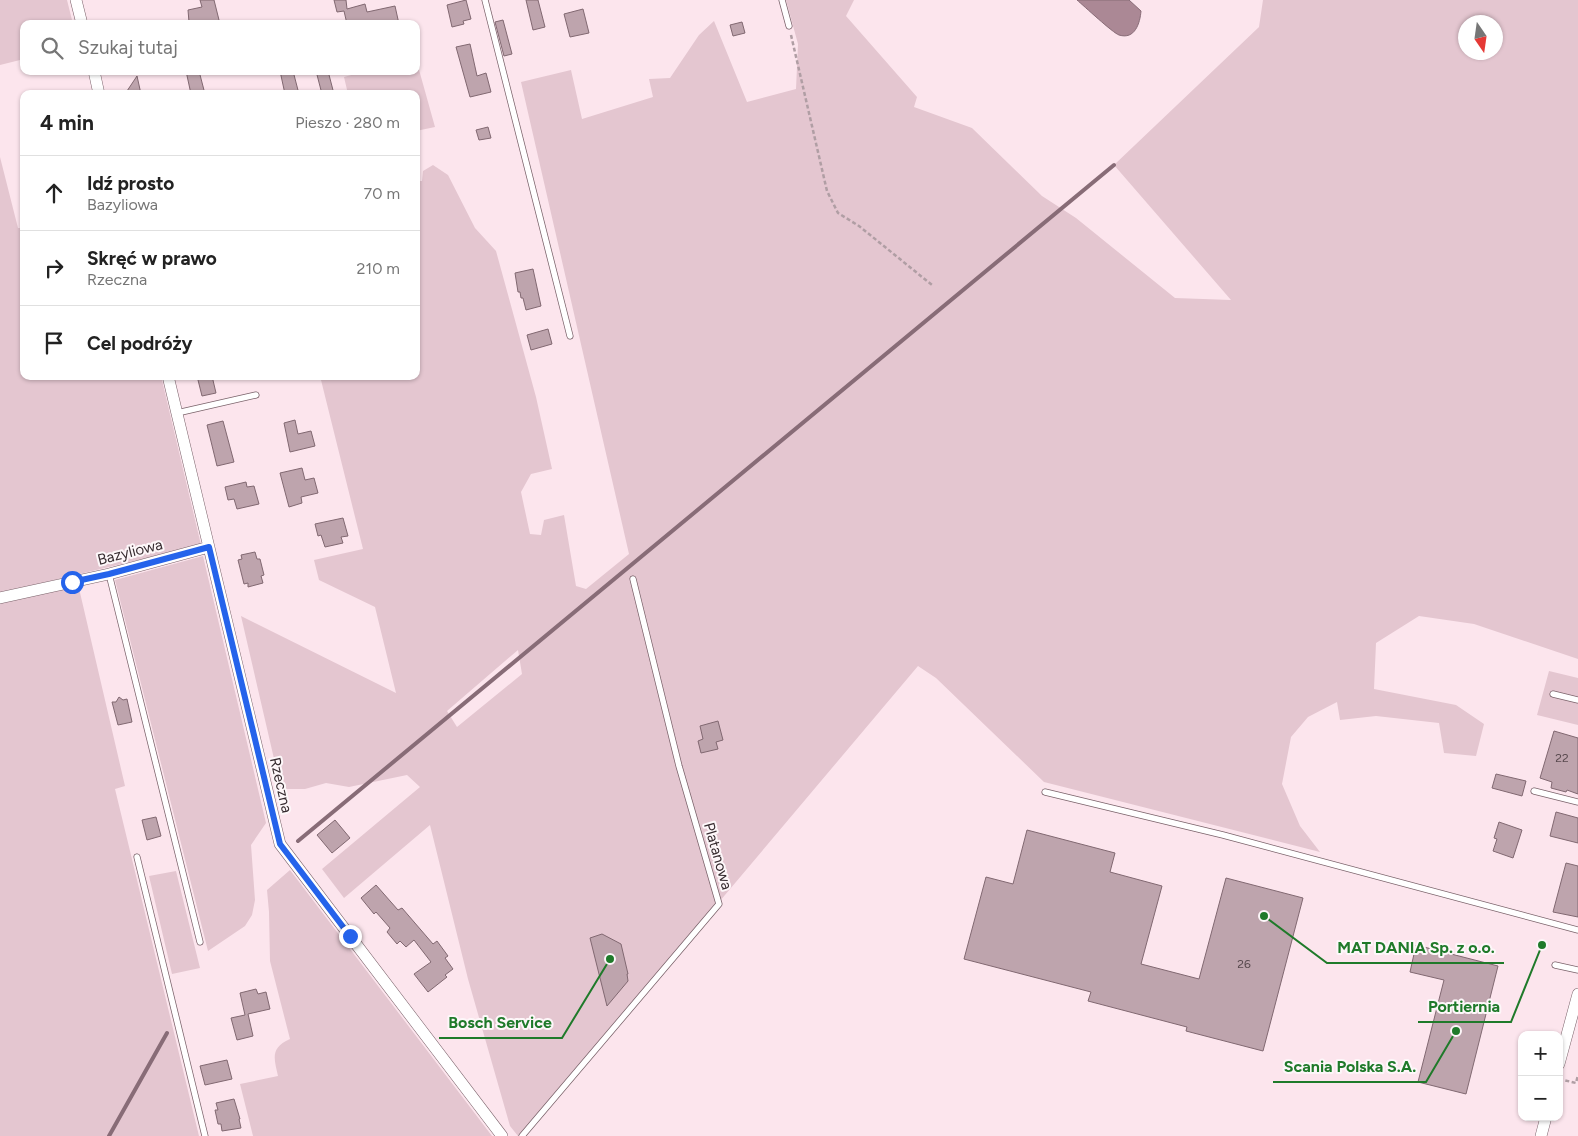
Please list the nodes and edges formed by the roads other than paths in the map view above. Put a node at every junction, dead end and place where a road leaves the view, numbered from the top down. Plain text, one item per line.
1 (76, 0) edge
2 (485, 0) edge
3 (782, 0) edge
4 (81, 20) edge
5 (789, 26) road end
6 (95, 75) edge
7 (98, 90) edge
8 (570, 336) dead end
9 (169, 380) edge
10 (256, 395) dead end
11 (177, 413) junction
12 (209, 547) junction
13 (109, 574) junction
14 (633, 579) dead end
15 (0, 598) edge
16 (1553, 694) dead end
17 (1578, 700) edge
18 (1534, 791) dead end
19 (1045, 792) dead end
20 (1578, 802) edge
21 (137, 857) dead end
22 (1578, 930) edge
23 (200, 942) dead end
24 (1555, 965) dead end
25 (1578, 970) edge
26 (1578, 994) edge
27 (1563, 1049) edge
28 (1545, 1121) edge
29 (205, 1136) edge
30 (502, 1136) edge
31 (522, 1136) edge
32 (1541, 1136) edge

1 - 4 street
2 - 8 lane
3 - 5 lane
6 - 7 street
9 - 11 street, Rzeczna
10 - 11 lane
11 - 12 street, Rzeczna
12 - 13 street, Bazyliowa
12 - 30 street, Rzeczna
13 - 15 street, Bazyliowa
13 - 23 lane
14 - 31 lane, Platanowa
16 - 17 lane
18 - 20 lane
19 - 22 lane
21 - 29 lane
24 - 25 lane
26 - 27 street
28 - 32 street

